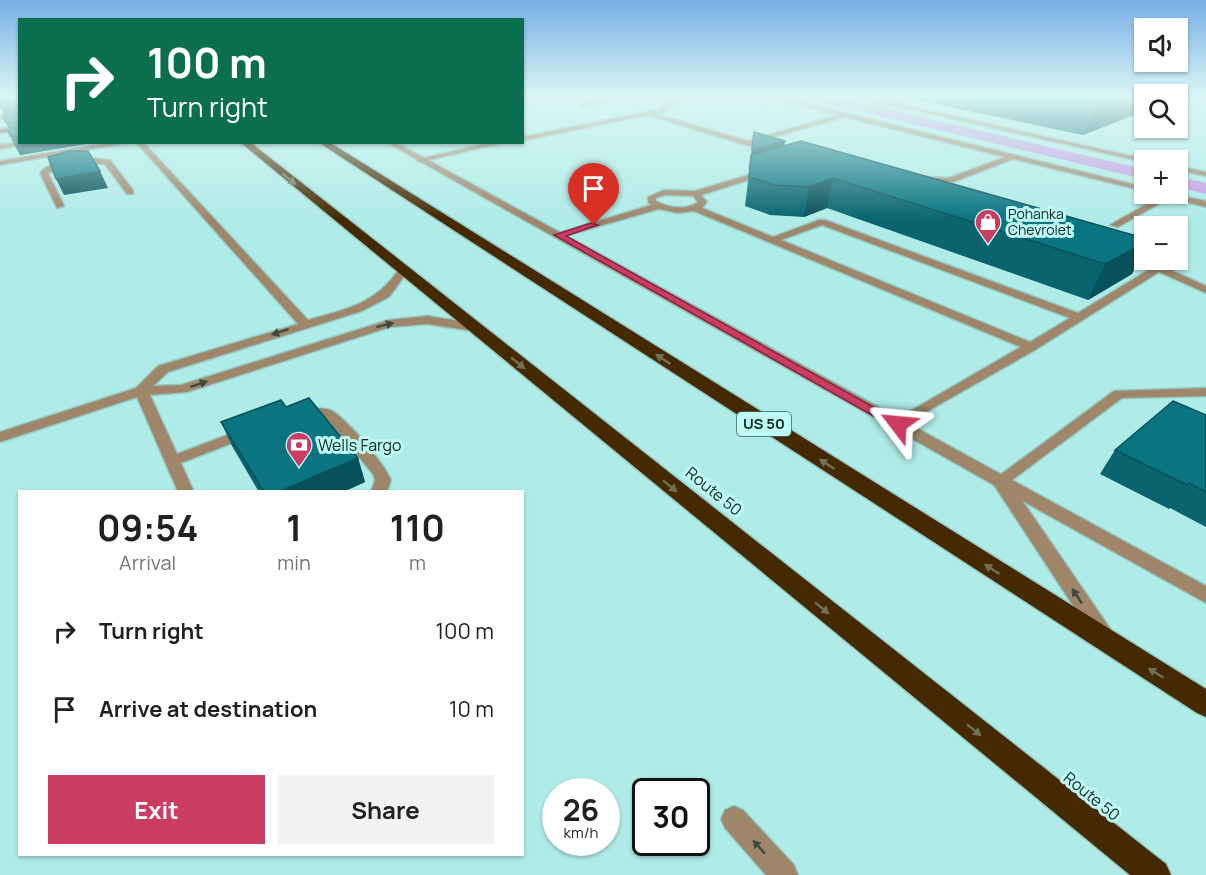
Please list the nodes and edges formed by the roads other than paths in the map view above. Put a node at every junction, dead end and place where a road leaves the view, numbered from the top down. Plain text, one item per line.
1 (724, 137) edge
2 (766, 137) edge
3 (934, 137) edge
4 (1040, 137) edge
5 (744, 143) junction
6 (21, 144) edge
7 (118, 144) edge
8 (141, 144) edge
9 (246, 144) edge
10 (325, 144) edge
11 (392, 144) edge
12 (495, 144) edge
13 (0, 147) edge
14 (783, 155) edge
15 (1012, 156) junction
16 (1134, 158) edge
17 (420, 160) junction
18 (0, 163) edge
19 (781, 167) edge
20 (1188, 170) edge
21 (1206, 174) edge
22 (907, 186) edge
23 (1134, 186) edge
24 (130, 192) dead end
25 (695, 194) junction
26 (1188, 200) edge
27 (1150, 204) edge
28 (1206, 204) edge
29 (60, 206) dead end
30 (658, 206) junction
31 (695, 208) junction
32 (1115, 225) dead end
33 (558, 235) junction
34 (772, 240) junction
35 (1113, 254) edge
36 (1134, 261) edge
37 (1155, 270) edge
38 (1162, 270) edge
39 (403, 271) junction
40 (1206, 290) edge
41 (1079, 317) junction
42 (305, 324) junction
43 (473, 327) junction
44 (1031, 347) junction
45 (141, 391) junction
46 (1206, 392) edge
47 (282, 420) edge
48 (898, 424) junction
49 (260, 428) edge
50 (0, 437) edge
51 (172, 461) junction
52 (1000, 480) junction
53 (185, 490) edge
54 (380, 490) edge
55 (1206, 596) edge
56 (1110, 644) junction
57 (1206, 704) edge
58 (734, 819) dead end
59 (784, 875) edge
60 (1155, 875) edge

1 - 5 street
2 - 5 street
3 - 15 street
4 - 16 street
5 - 14 street
6 - 13 street
7 - 18 street
8 - 42 street
9 -> 39 highway, Route 50
56 -> 10 highway, US 50
11 - 17 street
12 - 17 street
15 - 22 street
15 - 23 street
17 - 33 street
19 - 25 street
20 - 21 street
24 - 29 street
25 - 30 street
25 - 31 street
26 - 28 street
27 - 32 street
30 - 31 street
30 - 33 street
31 - 34 street
33 - 48 street
34 - 41 street
34 - 44 street
35 - 36 street
37 - 41 street
38 - 40 street
39 - 42 street
39 - 43 highway, Route 50
41 - 44 street
42 -> 45 street
45 -> 43 street
43 -> 60 highway, Route 50
44 - 48 street
45 - 50 street
45 - 51 street
46 - 52 street
47 - 54 street
48 - 52 street
49 - 51 street
51 - 53 street
52 - 55 street
56 -> 52 street
57 -> 56 highway, US 50
59 -> 58 street

